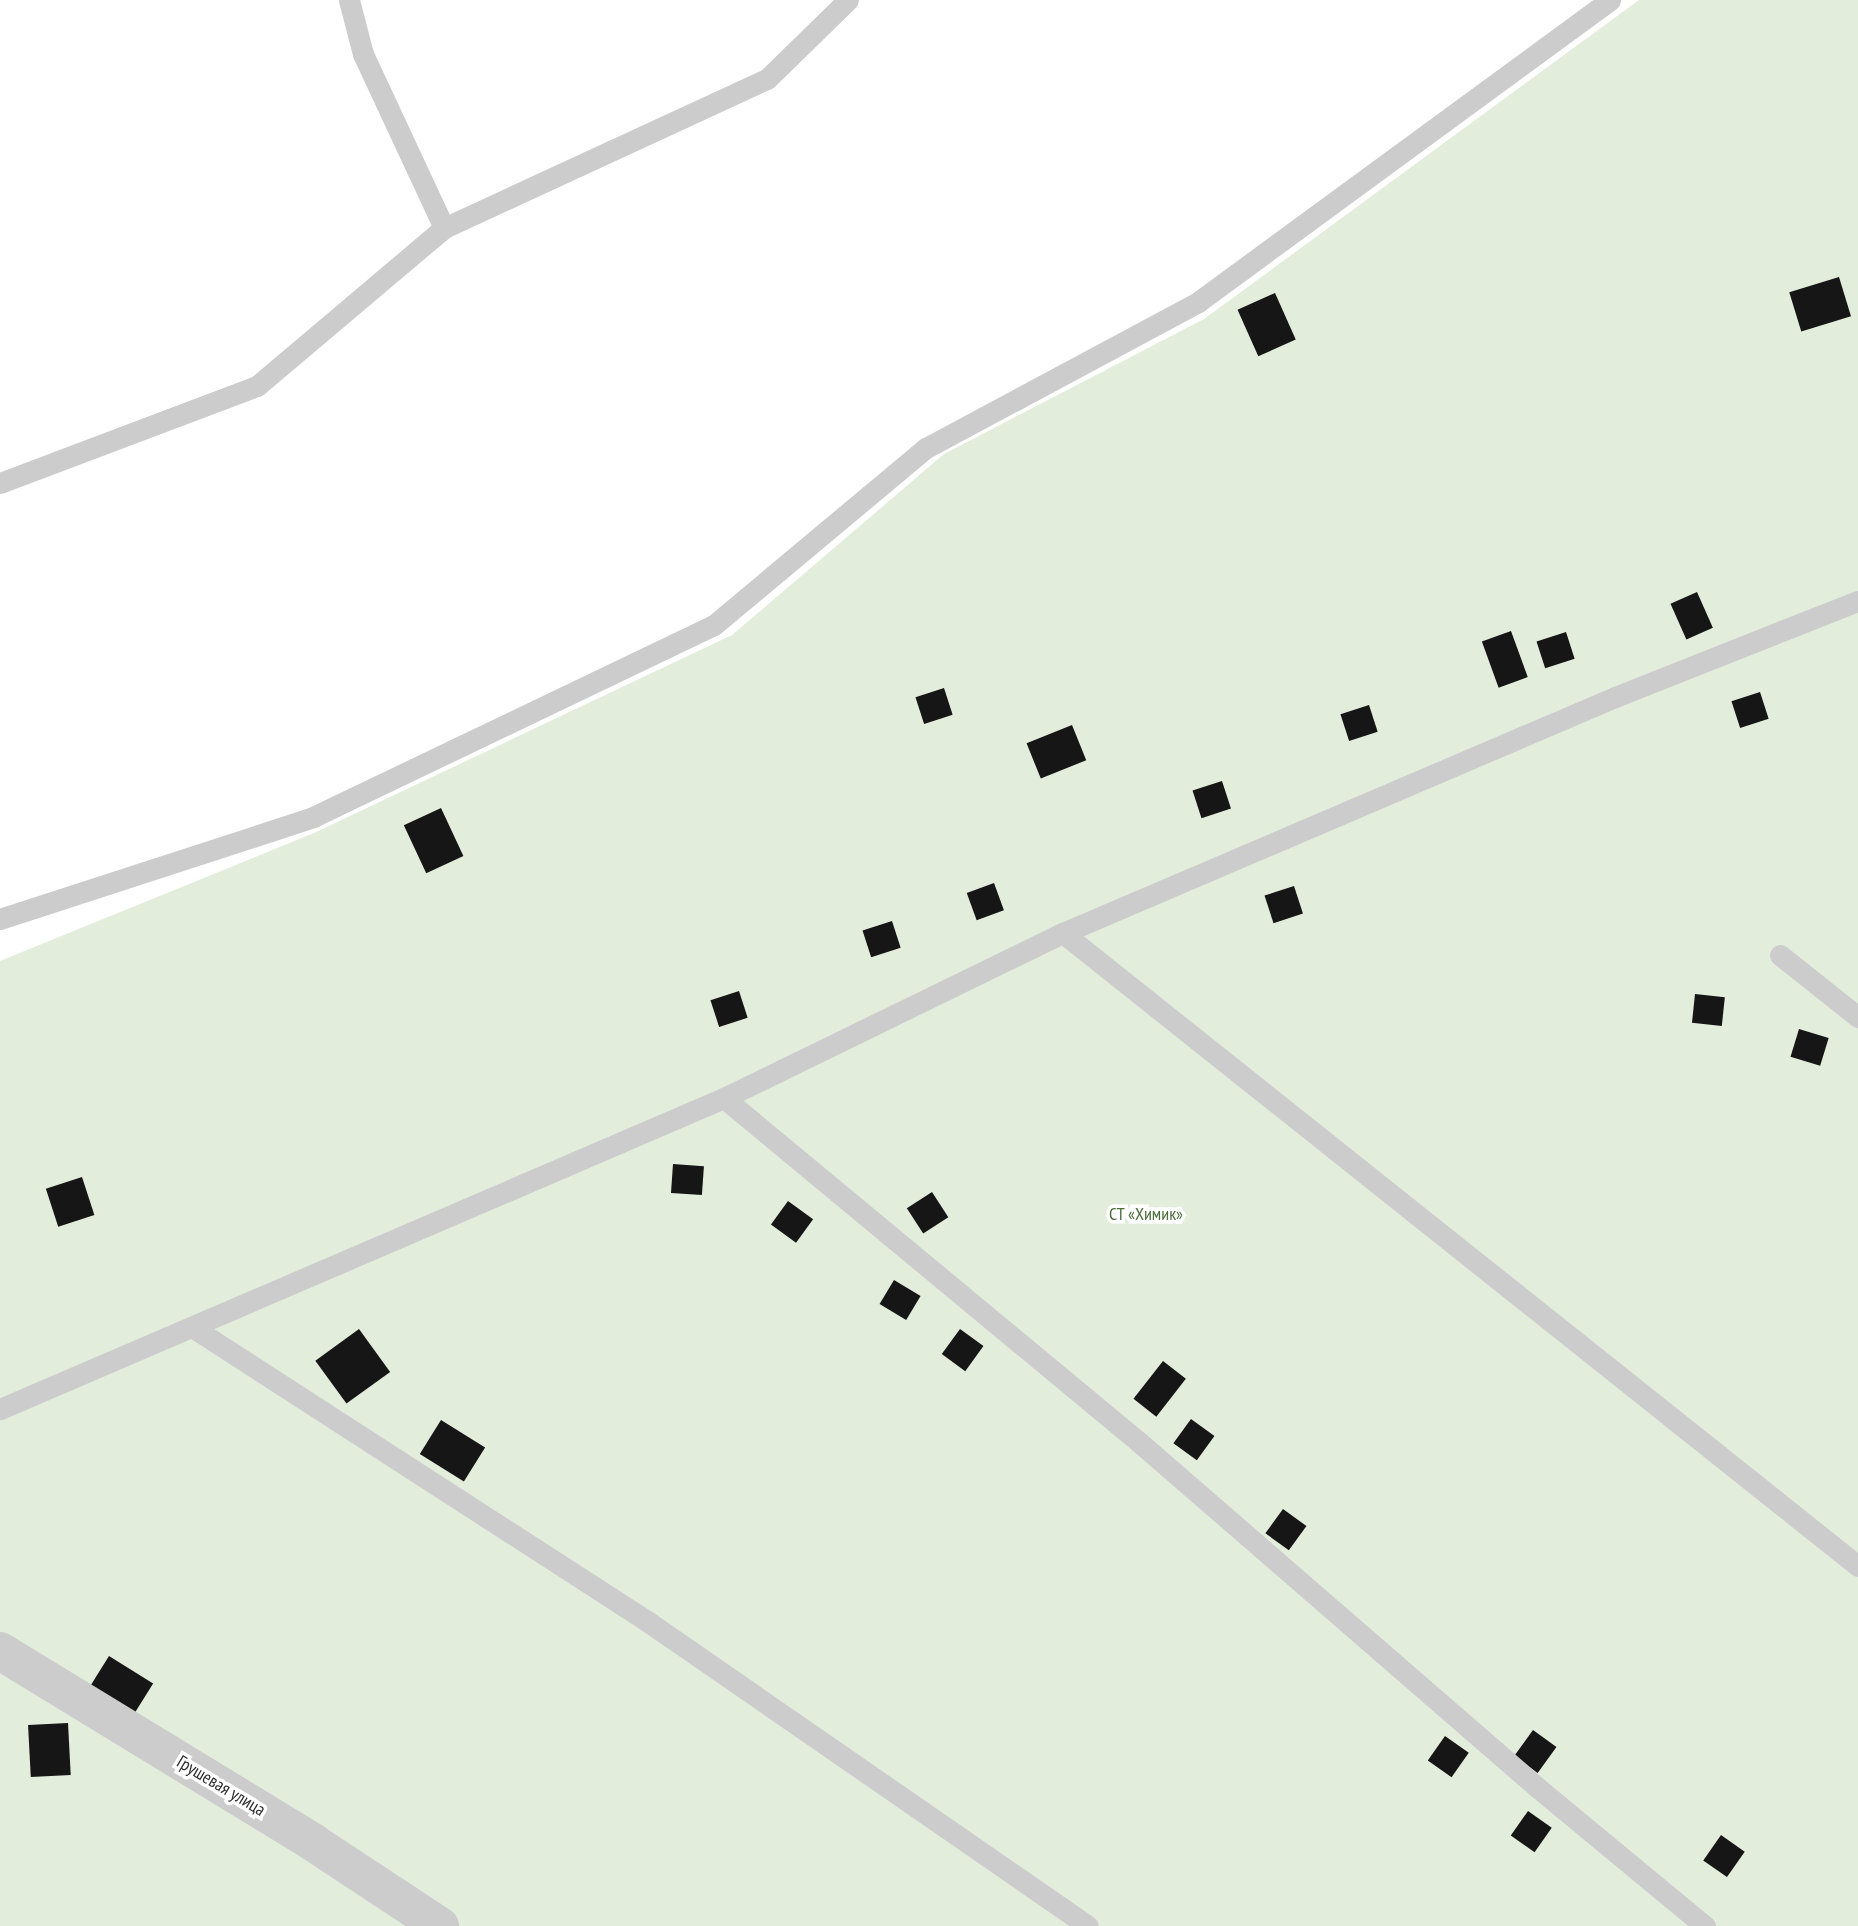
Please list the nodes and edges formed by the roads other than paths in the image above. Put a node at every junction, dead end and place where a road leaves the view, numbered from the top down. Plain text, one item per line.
1 (349, 0) edge
2 (848, 0) edge
3 (1610, 0) edge
4 (444, 228) junction
5 (0, 483) edge
6 (1858, 601) edge
7 (0, 919) edge
8 (1063, 933) junction
9 (1780, 955) dead end
10 (1858, 1017) edge
11 (724, 1098) junction
12 (192, 1326) junction
13 (0, 1409) edge
14 (1858, 1566) edge
15 (0, 1651) edge
16 (440, 1926) edge
17 (1088, 1926) edge
18 (1705, 1926) edge

1 - 4 lane
2 - 4 lane
3 - 7 lane
4 - 5 lane
6 - 8 lane
8 - 11 lane
8 - 14 lane
9 - 10 lane
11 - 12 lane
11 - 18 lane
12 - 13 lane
12 - 17 lane
15 - 16 street, Грушевая улица

